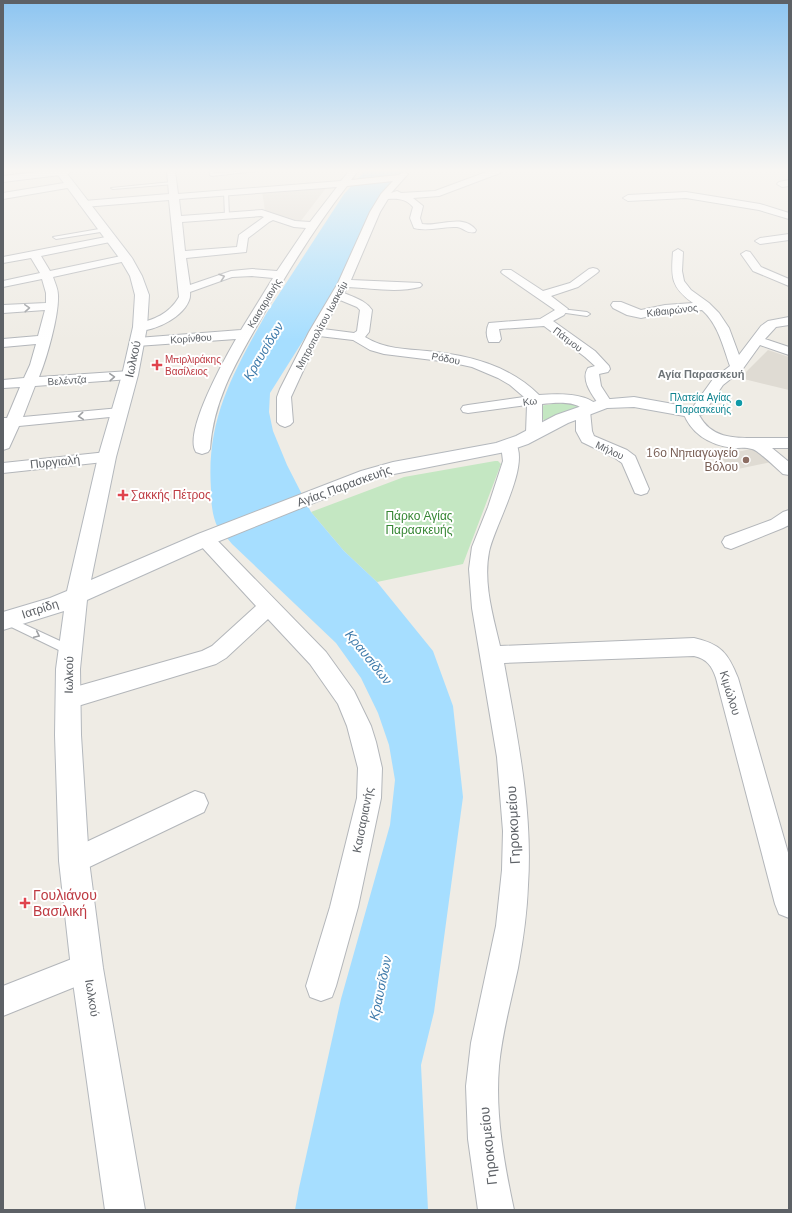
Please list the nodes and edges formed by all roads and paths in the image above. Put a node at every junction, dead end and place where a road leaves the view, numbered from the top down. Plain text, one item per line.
1 (102, 228) edge
2 (177, 228) edge
3 (255, 228) edge
4 (311, 228) edge
5 (368, 228) edge
6 (467, 228) edge
7 (471, 230) dead end
8 (108, 235) junction
9 (789, 236) edge
10 (56, 238) dead end
11 (760, 241) dead end
12 (678, 252) dead end
13 (34, 254) junction
14 (746, 254) dead end
15 (181, 255) junction
16 (126, 258) junction
17 (3, 260) edge
18 (593, 270) dead end
19 (507, 272) dead end
20 (46, 275) junction
21 (281, 275) junction
22 (344, 283) junction
23 (789, 283) edge
24 (3, 284) edge
25 (416, 285) dead end
26 (185, 290) junction
27 (338, 295) junction
28 (543, 295) junction
29 (617, 305) dead end
30 (52, 306) junction
31 (705, 306) junction
32 (3, 309) edge
33 (561, 311) junction
34 (588, 314) dead end
35 (789, 321) edge
36 (546, 322) junction
37 (315, 332) junction
38 (139, 334) junction
39 (246, 334) junction
40 (357, 337) junction
41 (494, 338) dead end
42 (44, 339) junction
43 (757, 340) junction
44 (3, 343) edge
45 (789, 351) edge
46 (737, 367) junction
47 (130, 375) junction
48 (31, 382) junction
49 (3, 384) edge
50 (535, 400) junction
51 (593, 407) junction
52 (468, 409) dead end
53 (120, 412) junction
54 (690, 412) junction
55 (285, 422) dead end
56 (8, 423) edge
57 (534, 433) junction
58 (755, 443) junction
59 (789, 443) edge
60 (3, 444) edge
61 (509, 445) junction
62 (202, 449) dead end
63 (108, 457) junction
64 (3, 468) edge
65 (789, 470) edge
66 (640, 489) dead end
67 (789, 516) edge
68 (211, 537) junction
69 (731, 542) dead end
70 (77, 596) junction
71 (269, 606) junction
72 (4, 620) edge
73 (69, 650) junction
74 (491, 655) junction
75 (68, 699) junction
76 (195, 803) dead end
77 (74, 861) junction
78 (789, 904) edge
79 (87, 968) junction
80 (322, 986) dead end
81 (3, 1001) edge
82 (125, 1210) edge
83 (496, 1210) edge

1 - 8 main road, Ιωλκού
2 - 15 street
3 - 15 street
4 - 21 street, Καισαριανής
5 - 22 street, Μητροπολίτου Ιωακείμ
6 - 7 street
8 - 10 lane
8 - 13 street
8 - 16 main road, Ιωλκού
9 - 11 street
12 - 31 street
13 - 17 street
13 - 20 street
14 - 23 street
15 - 26 street
16 - 20 street
16 - 38 main road, Ιωλκού
18 - 28 street
19 - 28 street, Πάτμου
20 - 24 street
20 - 30 street
26 -> 21 street
21 - 39 street, Καισαριανής
22 - 25 street
22 - 27 street, Μητροπολίτου Ιωακείμ
26 - 38 street
27 - 37 street, Μητροπολίτου Ιωακείμ
27 - 40 street
28 - 33 street, Πάτμου
29 - 31 street, Κιθαιρώνος
32 -> 30 street
30 - 42 street
31 - 46 street
33 - 34 lane
33 - 36 street, Πάτμου
35 - 43 street
36 - 41 street
36 - 51 street, Πάτμου
37 - 40 street, Ρόδου
37 - 55 street, Μητροπολίτου Ιωακείμ
38 - 39 street, Κορίνθου
38 - 47 main road, Ιωλκού
39 - 62 street, Καισαριανής
40 - 50 street, Ρόδου
42 - 44 street
42 - 48 street
43 - 45 street
43 - 46 street
46 - 54 street
48 -> 47 street, Βελέντζα
47 - 53 main road, Ιωλκού
48 - 49 street, Βελέντζα
48 - 56 street
50 - 51 street, Κω
50 - 52 street, Κω
50 - 57 street
51 - 54 main road, Αγίας Παρασκευής
51 - 57 main road, Αγίας Παρασκευής
51 - 66 street, Μήλου
53 -> 56 street
53 - 63 main road, Ιωλκού
54 - 58 street
56 - 60 street
57 - 61 main road, Αγίας Παρασκευής
58 - 59 street
58 - 65 street
61 - 68 main road, Αγίας Παρασκευής
61 - 74 street, Γηροκομείου
63 - 64 street, Πυργιαλή
63 - 70 main road, Ιωλκού
67 - 69 street
68 - 70 main road, Αγίας Παρασκευής
68 - 71 street, Καισαριανής
70 - 72 main road, Ιατρίδη
70 - 73 main road, Ιωλκού
71 - 75 street
71 - 80 street, Καισαριανής
72 -> 73 lane
73 - 75 main road, Ιωλκού
74 - 78 street, Κιμώλου
74 - 83 street, Γηροκομείου
75 - 77 main road, Ιωλκού
76 - 77 street
77 - 79 main road, Ιωλκού
79 - 81 street
79 - 82 main road, Ιωλκού

